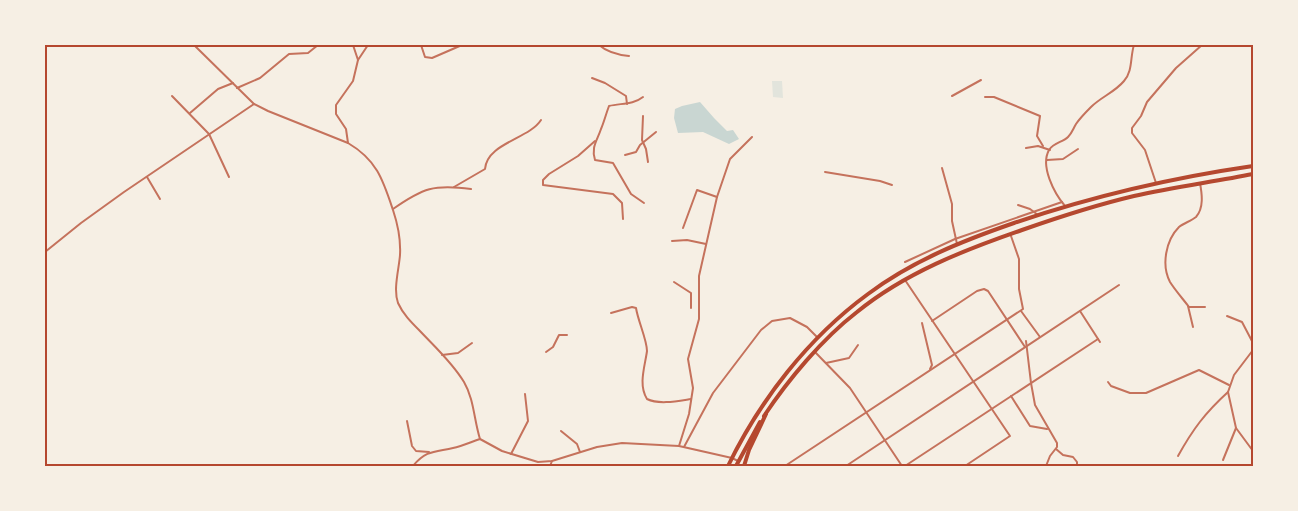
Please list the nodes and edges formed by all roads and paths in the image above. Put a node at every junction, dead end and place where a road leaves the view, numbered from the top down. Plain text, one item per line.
1 (194, 45) edge
2 (318, 45) edge
3 (353, 45) edge
4 (368, 45) edge
5 (421, 45) edge
6 (462, 45) edge
7 (599, 45) edge
8 (1134, 45) edge
9 (1202, 45) edge
10 (629, 56) dead end
11 (358, 60) junction
12 (592, 78) dead end
13 (981, 80) dead end
14 (232, 83) junction
15 (237, 88) junction
16 (172, 96) dead end
17 (952, 96) dead end
18 (642, 97) dead end
19 (985, 97) dead end
20 (254, 104) junction
21 (627, 104) junction
22 (189, 113) junction
23 (643, 116) dead end
24 (541, 120) dead end
25 (656, 132) dead end
26 (209, 134) junction
27 (752, 137) dead end
28 (595, 141) junction
29 (348, 143) junction
30 (643, 143) junction
31 (1043, 146) junction
32 (1026, 148) dead end
33 (1078, 149) dead end
34 (1050, 150) junction
35 (625, 155) dead end
36 (1047, 160) junction
37 (648, 162) dead end
38 (1253, 166) edge
39 (942, 168) dead end
40 (825, 172) dead end
41 (1253, 174) edge
42 (147, 176) junction
43 (229, 177) dead end
44 (1156, 183) junction
45 (1200, 183) junction
46 (892, 185) dead end
47 (454, 187) junction
48 (471, 189) dead end
49 (1104, 194) junction
50 (717, 197) junction
51 (160, 199) dead end
52 (644, 203) dead end
53 (1107, 203) junction
54 (1063, 204) junction
55 (1018, 205) dead end
56 (393, 209) junction
57 (1036, 213) junction
58 (623, 219) dead end
59 (683, 228) dead end
60 (1010, 234) junction
61 (672, 241) dead end
62 (956, 241) junction
63 (706, 244) junction
64 (45, 252) edge
65 (905, 262) dead end
66 (905, 280) junction
67 (674, 282) dead end
68 (1119, 285) dead end
69 (1188, 306) junction
70 (1205, 307) dead end
71 (691, 308) dead end
72 (1021, 310) junction
73 (1080, 311) junction
74 (611, 313) dead end
75 (1227, 316) dead end
76 (1006, 320) junction
77 (932, 321) junction
78 (922, 323) dead end
79 (1193, 327) dead end
80 (567, 335) dead end
81 (1040, 337) junction
82 (818, 338) junction
83 (1098, 339) junction
84 (1026, 341) dead end
85 (1100, 342) dead end
86 (472, 343) dead end
87 (1253, 343) edge
88 (858, 345) dead end
89 (1026, 347) junction
90 (1253, 350) edge
91 (546, 352) dead end
92 (815, 352) junction
93 (955, 354) junction
94 (442, 355) junction
95 (826, 363) junction
96 (930, 371) junction
97 (973, 382) junction
98 (1108, 382) dead end
99 (1031, 383) junction
100 (1229, 385) junction
101 (1228, 392) junction
102 (525, 394) dead end
103 (1011, 396) junction
104 (691, 399) junction
105 (991, 409) junction
106 (866, 412) junction
107 (766, 414) junction
108 (407, 421) dead end
109 (1236, 428) junction
110 (1048, 429) junction
111 (561, 431) dead end
112 (480, 439) junction
113 (885, 440) junction
114 (679, 446) junction
115 (684, 447) junction
116 (1056, 448) junction
117 (1253, 451) edge
118 (429, 452) junction
119 (580, 452) junction
120 (511, 454) junction
121 (1178, 456) dead end
122 (732, 458) junction
123 (1223, 460) dead end
124 (552, 461) junction
125 (737, 464) edge
126 (413, 466) edge
127 (550, 466) edge
128 (728, 466) edge
129 (744, 466) edge
130 (785, 466) edge
131 (846, 466) edge
132 (904, 466) edge
133 (965, 466) edge
134 (1046, 466) edge
135 (1077, 466) edge

1 - 14 street
2 - 15 street
3 - 11 street
4 - 11 street
5 - 6 street
7 - 10 street
8 - 34 street
9 - 44 street
11 - 29 street
12 - 21 street
13 - 17 street
14 - 15 street
14 - 22 street
15 - 20 street
16 - 22 street
18 - 21 street
19 - 31 street
20 - 26 street
20 - 29 street
21 - 28 street
22 - 26 street
23 - 30 street
24 - 47 street
25 - 30 street
26 - 42 street
26 - 43 street
27 - 50 street
28 - 52 street
28 - 58 street
29 - 56 street
30 - 35 street
30 - 37 street
31 - 32 street
31 - 34 street
33 - 36 street
34 - 36 street
36 - 54 street
38 - 44 highway
39 - 62 street
40 - 46 street
41 - 45 highway
42 - 51 street
42 - 64 street
44 - 49 highway
45 - 53 highway
45 - 69 street
47 - 48 street
47 - 56 street
49 - 53 highway
49 - 54 highway
50 - 59 street
50 - 63 street
53 - 60 highway
54 - 57 highway
55 - 57 street
56 - 94 street
57 - 62 highway
60 - 66 highway
60 - 72 street
61 - 63 street
62 - 65 street
62 - 82 highway
63 - 104 street
66 - 77 street
66 - 92 highway
67 - 71 street
68 - 73 street
69 - 70 street
69 - 79 street
72 - 76 street
72 - 81 street
73 - 81 street
73 - 83 street
74 - 104 street
75 - 87 street
76 - 77 street
76 - 89 street
76 - 93 street
77 - 93 street
78 - 96 street
80 - 91 street
81 - 89 street
82 - 115 street
82 - 122 highway
83 - 85 street
83 - 99 street
84 - 89 street
86 - 94 street
88 - 95 street
89 - 97 street
89 - 99 street
90 - 100 street
92 - 95 street
92 - 107 highway
93 - 96 street
93 - 97 street
94 - 112 street
95 - 106 street
96 - 106 street
97 - 105 street
97 - 113 street
98 - 100 street
99 - 103 street
99 - 110 street
100 - 101 street
101 - 109 street
101 - 121 street
102 - 120 street
103 - 105 street
103 - 110 street
104 - 114 street
105 - 132 street
105 - 133 street
106 - 113 street
106 - 130 street
107 - 125 highway
107 - 129 highway
108 - 118 street
109 - 117 street
109 - 123 street
110 - 116 street
111 - 119 street
112 - 118 street
112 - 120 street
113 - 131 street
113 - 132 street
114 - 115 street
114 - 119 street
115 - 122 street
116 - 134 street
116 - 135 street
118 - 126 street
119 - 124 street
120 - 124 street
122 - 125 street
122 - 128 highway
124 - 127 street

